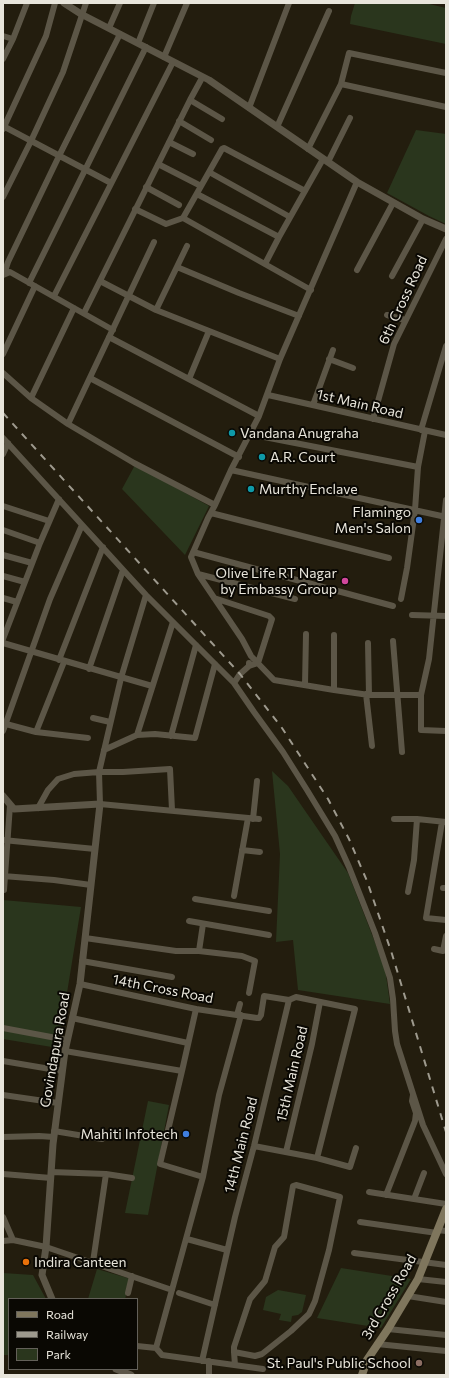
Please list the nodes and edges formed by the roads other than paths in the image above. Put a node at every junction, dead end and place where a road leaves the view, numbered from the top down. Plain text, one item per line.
1 (27, 3) edge
2 (55, 3) edge
3 (64, 3) edge
4 (86, 3) edge
5 (120, 3) edge
6 (154, 3) edge
7 (187, 3) edge
8 (289, 3) edge
9 (329, 11) dead end
10 (82, 14) junction
11 (109, 28) junction
12 (120, 34) junction
13 (3, 36) edge
14 (13, 39) junction
15 (138, 44) junction
16 (146, 48) junction
17 (164, 57) junction
18 (3, 59) edge
19 (173, 62) junction
20 (446, 73) edge
21 (202, 78) junction
22 (341, 84) junction
23 (190, 100) junction
24 (446, 107) edge
25 (249, 108) junction
26 (350, 118) dead end
27 (222, 119) dead end
28 (179, 121) junction
29 (277, 126) junction
30 (3, 127) edge
31 (211, 140) dead end
32 (31, 141) junction
33 (169, 142) junction
34 (308, 149) junction
35 (193, 154) dead end
36 (59, 156) junction
37 (326, 161) junction
38 (158, 164) junction
39 (85, 170) junction
40 (209, 172) junction
41 (357, 182) junction
42 (111, 183) junction
43 (201, 186) junction
44 (146, 187) junction
45 (305, 191) junction
46 (197, 194) junction
47 (3, 197) edge
48 (393, 203) junction
49 (179, 205) dead end
50 (136, 209) junction
51 (290, 217) junction
52 (183, 218) junction
53 (422, 219) junction
54 (446, 229) edge
55 (279, 237) junction
56 (446, 239) edge
57 (154, 242) dead end
58 (187, 246) dead end
59 (266, 264) junction
60 (177, 267) junction
61 (357, 270) dead end
62 (3, 274) edge
63 (392, 276) dead end
64 (100, 281) junction
65 (32, 284) junction
66 (311, 290) junction
67 (54, 296) junction
68 (128, 296) junction
69 (74, 308) junction
70 (156, 310) junction
71 (84, 313) junction
72 (387, 315) dead end
73 (299, 316) junction
74 (405, 320) junction
75 (113, 330) junction
76 (209, 331) junction
77 (109, 337) junction
78 (446, 346) edge
79 (333, 350) dead end
80 (3, 354) edge
81 (329, 359) junction
82 (280, 360) junction
83 (353, 368) dead end
84 (3, 373) edge
85 (90, 378) junction
86 (189, 379) junction
87 (268, 395) junction
88 (31, 398) junction
89 (313, 405) junction
90 (259, 416) junction
91 (373, 419) junction
92 (68, 424) junction
93 (423, 431) junction
94 (249, 434) junction
95 (446, 435) edge
96 (3, 438) edge
97 (8, 443) junction
98 (3, 454) edge
99 (239, 457) junction
100 (418, 467) junction
101 (232, 470) junction
102 (59, 499) junction
103 (446, 500) edge
104 (215, 505) junction
105 (3, 506) edge
106 (415, 510) junction
107 (211, 513) junction
108 (445, 516) edge
109 (49, 522) junction
110 (82, 525) junction
111 (3, 530) edge
112 (40, 544) junction
113 (102, 548) junction
114 (193, 552) junction
115 (3, 555) edge
116 (389, 558) dead end
117 (32, 563) junction
118 (123, 570) junction
119 (198, 574) junction
120 (3, 576) edge
121 (25, 582) junction
122 (146, 595) junction
123 (3, 598) edge
124 (214, 598) junction
125 (295, 599) dead end
126 (401, 599) dead end
127 (17, 602) junction
128 (393, 606) dead end
129 (412, 615) dead end
130 (434, 615) junction
131 (446, 616) edge
132 (3, 619) edge
133 (10, 620) junction
134 (173, 622) junction
135 (306, 634) dead end
136 (334, 635) dead end
137 (3, 640) edge
138 (393, 642) dead end
139 (3, 643) edge
140 (368, 643) dead end
141 (196, 645) junction
142 (32, 652) junction
143 (251, 656) junction
144 (62, 661) junction
145 (258, 663) junction
146 (215, 664) junction
147 (249, 666) junction
148 (89, 669) junction
149 (121, 678) junction
150 (234, 683) junction
151 (305, 685) junction
152 (152, 686) junction
153 (334, 690) junction
154 (368, 694) junction
155 (421, 694) junction
156 (397, 695) junction
157 (93, 718) dead end
158 (110, 722) junction
159 (6, 724) junction
160 (3, 731) edge
161 (446, 731) edge
162 (36, 732) junction
163 (137, 735) junction
164 (171, 736) junction
165 (88, 738) dead end
166 (372, 746) dead end
167 (104, 750) junction
168 (402, 752) dead end
169 (98, 772) junction
170 (258, 781) dead end
171 (3, 796) edge
172 (100, 804) junction
173 (10, 808) junction
174 (38, 808) junction
175 (172, 810) junction
176 (3, 811) edge
177 (253, 819) junction
178 (394, 819) dead end
179 (417, 819) junction
180 (444, 822) edge
181 (6, 840) edge
182 (95, 849) junction
183 (242, 850) junction
184 (260, 852) dead end
185 (4, 876) edge
186 (91, 885) junction
187 (4, 890) dead end
188 (408, 892) dead end
189 (234, 896) dead end
190 (195, 899) dead end
191 (269, 911) dead end
192 (446, 920) edge
193 (189, 921) dead end
194 (203, 924) junction
195 (269, 935) dead end
196 (446, 936) edge
197 (85, 938) junction
198 (434, 949) dead end
199 (199, 951) junction
200 (82, 961) junction
201 (172, 977) dead end
202 (80, 984) junction
203 (249, 993) dead end
204 (289, 1000) junction
205 (320, 1002) junction
206 (240, 1004) dead end
207 (196, 1009) junction
208 (239, 1015) junction
209 (72, 1018) junction
210 (3, 1028) edge
211 (67, 1040) junction
212 (188, 1043) junction
213 (65, 1051) junction
214 (3, 1061) edge
215 (62, 1071) junction
216 (182, 1071) junction
217 (414, 1094) junction
218 (3, 1095) edge
219 (58, 1102) junction
220 (54, 1134) junction
221 (3, 1137) edge
222 (102, 1139) dead end
223 (254, 1146) junction
224 (356, 1148) dead end
225 (286, 1152) junction
226 (317, 1158) junction
227 (424, 1172) dead end
228 (3, 1174) edge
229 (106, 1174) junction
230 (446, 1174) edge
231 (51, 1175) junction
232 (203, 1177) junction
233 (132, 1178) dead end
234 (369, 1192) dead end
235 (386, 1195) junction
236 (414, 1199) junction
237 (446, 1204) edge
238 (446, 1209) edge
239 (3, 1217) edge
240 (360, 1222) dead end
241 (440, 1231) edge
242 (187, 1239) junction
243 (13, 1240) junction
244 (3, 1241) edge
245 (46, 1247) junction
246 (227, 1250) junction
247 (354, 1253) dead end
248 (93, 1262) junction
249 (425, 1262) junction
250 (446, 1265) edge
251 (132, 1276) junction
252 (418, 1279) junction
253 (446, 1282) edge
254 (172, 1290) junction
255 (128, 1293) dead end
256 (179, 1293) dead end
257 (408, 1296) junction
258 (52, 1298) edge
259 (446, 1302) edge
260 (215, 1305) junction
261 (388, 1329) junction
262 (446, 1335) edge
263 (377, 1344) junction
264 (138, 1346) edge
265 (156, 1348) junction
266 (446, 1351) edge
267 (234, 1352) junction
268 (244, 1354) junction
269 (202, 1361) junction
270 (209, 1362) junction
271 (235, 1364) junction
272 (244, 1366) junction
273 (263, 1369) dead end
274 (118, 1370) edge
275 (131, 1375) edge
276 (209, 1375) edge
277 (362, 1375) edge

1 - 14 street
2 - 30 street
3 - 10 street
4 - 10 street
5 - 11 street
6 - 15 street
7 - 17 street
8 - 25 street
9 - 29 street
10 - 11 street
10 - 32 street
11 - 12 street
12 - 15 street
12 - 36 street
13 - 14 street
14 - 18 street
15 - 16 street
16 - 17 street
16 - 39 street
17 - 19 street
19 - 21 street
19 - 42 street
20 - 22 street
21 - 23 street
21 - 25 street
22 - 24 street
22 - 34 street
23 - 27 street
23 - 28 street
25 - 29 street
26 - 37 street
28 - 31 street
28 - 33 street
29 - 34 street
30 - 32 street
32 - 36 street
32 - 47 street
33 - 35 street
33 - 38 street
34 - 37 street
36 - 39 street
36 - 62 street
37 - 41 street
37 - 45 street
38 - 43 street
38 - 44 street
39 - 42 street
39 - 65 street
40 - 43 street
40 - 45 street
40 - 51 street
41 - 48 street
41 - 66 street
42 - 67 street
43 - 46 street
44 - 49 street
44 - 50 street
45 - 51 street
46 - 52 street
46 - 55 street
48 - 53 street
48 - 61 street
50 - 52 street
50 - 64 street
51 - 55 street
52 - 59 street
53 - 54 street
53 - 63 street
55 - 59 street
56 - 74 street, 6th Cross Road
57 - 68 street
58 - 60 street
59 - 66 street
60 - 70 street
60 - 73 street
62 - 65 street
64 - 68 street
64 - 71 street
65 - 67 street
65 - 80 street
66 - 73 street
67 - 69 street
68 - 70 street
68 - 75 street
69 - 71 street
69 - 88 street
70 - 76 street
71 - 75 street
72 - 74 street
73 - 82 street
74 - 91 street, 6th Cross Road
75 - 77 street
76 - 82 street
76 - 86 street
77 - 85 street
77 - 86 street
78 - 93 street
79 - 81 street
81 - 83 street
81 - 89 street
82 - 87 street
84 - 88 street
85 - 92 street
85 - 99 street
86 - 90 street
87 - 89 street, 1st Main Road
87 - 90 street
88 - 92 street
89 - 91 street, 1st Main Road
90 - 94 street
91 - 93 street, 1st Main Road
92 - 104 street
93 - 95 street, 1st Main Road
93 - 100 street
94 - 99 street
94 - 100 street
96 - 97 street
97 - 98 street
97 - 102 street
99 - 101 street
100 - 106 street
101 - 104 street
101 - 106 street
102 - 109 street
102 - 110 street
103 - 108 street
104 - 107 street
105 - 109 street
106 - 108 street
106 - 126 street
107 - 114 street
107 - 116 street
108 - 130 street
109 - 112 street
110 - 113 street
110 - 142 street
111 - 112 street
112 - 117 street
113 - 118 street
113 - 144 street
114 - 119 street
114 - 128 street
115 - 117 street
117 - 121 street
118 - 122 street
118 - 148 street
119 - 124 street
119 - 125 street
120 - 121 street
121 - 127 street
122 - 134 street
122 - 149 street
123 - 127 street
124 - 143 street
124 - 145 street
127 - 133 street
129 - 130 street
130 - 131 street
130 - 155 street
132 - 133 street
133 - 137 street
134 - 141 street
134 - 152 street
135 - 151 street
136 - 153 street
138 - 156 street
139 - 142 street
140 - 154 street
141 - 146 street
141 - 164 street
142 - 144 street
142 - 159 street
143 - 145 street
143 - 147 street
144 - 148 street
144 - 162 street
145 - 147 street
145 - 151 street
146 - 150 street
146 - 164 street
147 - 150 street
148 - 149 street
149 - 152 street
149 - 158 street
150 - 217 street
151 - 153 street
152 - 163 street
153 - 154 street
154 - 156 street
154 - 166 street
155 - 156 street
155 - 161 street
156 - 168 street
157 - 158 street
158 - 167 street
159 - 160 street
159 - 162 street
162 - 165 street
163 - 164 street
163 - 167 street
167 - 169 street
169 - 172 street
169 - 174 street
169 - 175 street
170 - 177 street
171 - 173 street
172 - 174 street
172 - 175 street
172 - 182 street, Govindapura Road
173 - 174 street
173 - 176 street
173 - 181 street
175 - 177 street
177 - 183 street
178 - 179 street
179 - 180 street
179 - 188 street
180 - 192 street
181 - 182 street
181 - 185 street
182 - 186 street, Govindapura Road
183 - 184 street
183 - 189 street
185 - 186 street
185 - 187 street
186 - 197 street, Govindapura Road
190 - 191 street
193 - 194 street
194 - 195 street
194 - 199 street
196 - 198 street
197 - 199 street
197 - 200 street, Govindapura Road
199 - 203 street
200 - 201 street
200 - 202 street, Govindapura Road
202 - 207 street, 14th Cross Road
202 - 209 street, Govindapura Road
204 - 205 street
204 - 208 street
204 - 223 street, 14th Main Road
205 - 225 street, 15th Main Road
205 - 226 street
206 - 208 street
207 - 208 street, 14th Cross Road
207 - 212 street
208 - 232 street
209 - 211 street, Govindapura Road
209 - 212 street
210 - 211 street
211 - 213 street, Govindapura Road
212 - 216 street
213 - 215 street, Govindapura Road
213 - 216 street
214 - 215 street
215 - 219 street, Govindapura Road
216 - 232 street
217 - 230 street
217 - 235 street
218 - 219 street
219 - 220 street, Govindapura Road
220 - 221 street
220 - 222 street
220 - 231 street, Govindapura Road
223 - 225 street
223 - 246 street, 14th Main Road
224 - 226 street
225 - 226 street
227 - 236 street
228 - 231 street
229 - 231 street
229 - 233 street
229 - 248 street
231 - 245 street, Govindapura Road
232 - 242 street
234 - 235 street
235 - 236 street
236 - 237 street
238 - 241 main road, 3rd Cross Road
239 - 243 street
240 - 241 street
241 - 249 main road, 3rd Cross Road
242 - 246 street
242 - 254 street
243 - 244 street
243 - 245 street
245 - 248 street
245 - 258 street, Govindapura Road
246 - 260 street, 14th Main Road
247 - 249 street
248 - 251 street
249 - 250 street
249 - 252 main road, 3rd Cross Road
251 - 254 street
251 - 255 street
252 - 253 street
252 - 257 main road, 3rd Cross Road
254 - 265 street
256 - 260 street
257 - 259 street
257 - 261 main road, 3rd Cross Road
260 - 269 street, 14th Main Road
261 - 262 street
261 - 263 main road, 3rd Cross Road
263 - 266 street
263 - 277 main road, 3rd Cross Road
264 - 265 street
265 - 269 street
267 - 268 street
267 - 268 street
267 - 271 street
268 - 272 street
269 - 270 street
270 - 271 street
270 - 276 street
271 - 272 street
272 - 273 street
274 - 275 street

